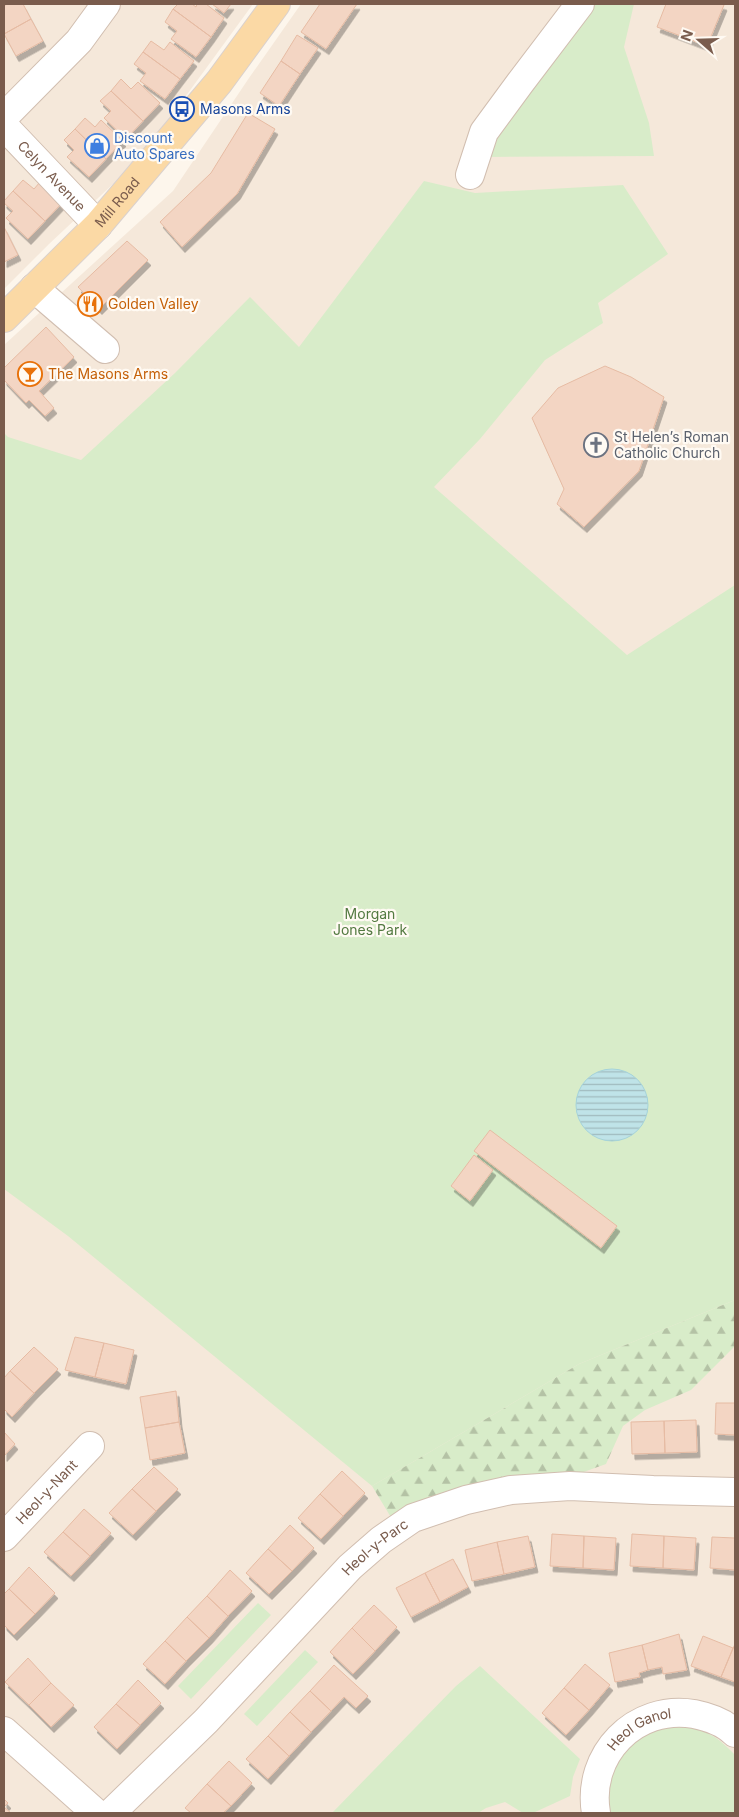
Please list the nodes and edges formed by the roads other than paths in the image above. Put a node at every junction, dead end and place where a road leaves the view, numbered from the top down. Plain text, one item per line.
1 (106, 4) edge
2 (276, 4) edge
3 (580, 4) edge
4 (4, 117) edge
5 (4, 126) edge
6 (470, 175) dead end
7 (98, 225) junction
8 (34, 288) junction
9 (4, 318) edge
10 (105, 349) dead end
11 (90, 1446) dead end
12 (735, 1492) edge
13 (4, 1537) edge
14 (4, 1731) edge
15 (735, 1734) edge
16 (96, 1813) edge
17 (111, 1813) edge
18 (596, 1813) edge

1 - 4 street
2 - 7 main road, Mill Road
3 - 6 street
5 - 7 street, Celyn Avenue
7 - 8 main road, Mill Road
8 - 9 main road, Mill Road
8 - 10 street
11 - 13 street, Heol-y-Nant
12 - 17 street, Heol-y-Parc
14 - 16 street
15 - 18 street, Heol Ganol

